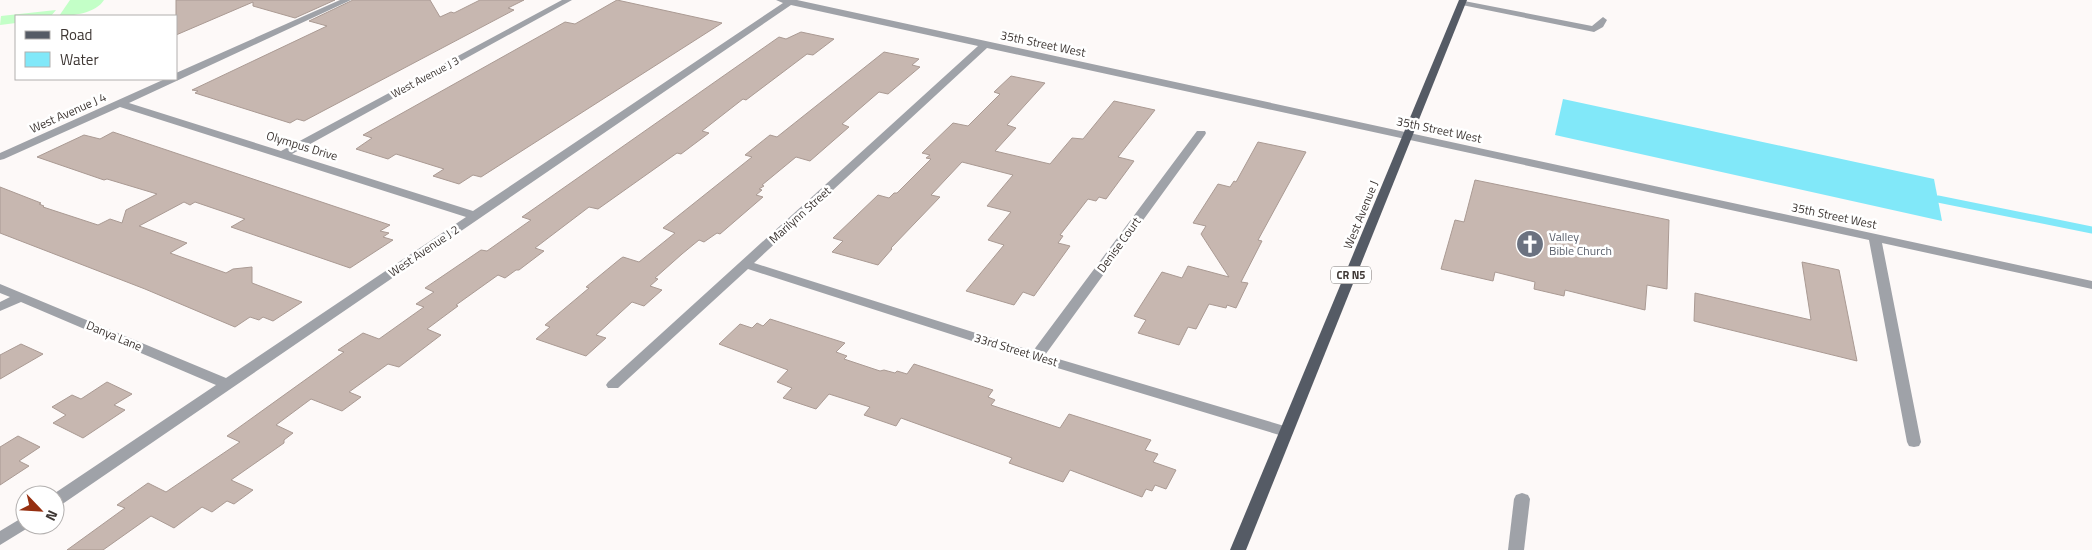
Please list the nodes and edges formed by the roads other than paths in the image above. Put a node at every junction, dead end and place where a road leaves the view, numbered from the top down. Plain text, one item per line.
1 (346, 0) edge
2 (568, 0) edge
3 (787, 1) edge
4 (1462, 1) edge
5 (1603, 20) dead end
6 (986, 44) junction
7 (178, 77) edge
8 (171, 80) edge
9 (119, 103) junction
10 (1201, 133) dead end
11 (1409, 136) junction
12 (282, 154) junction
13 (0, 157) edge
14 (476, 216) junction
15 (1875, 238) junction
16 (746, 264) junction
17 (2092, 285) edge
18 (0, 288) edge
19 (20, 297) junction
20 (0, 308) edge
21 (1036, 357) junction
22 (228, 384) junction
23 (613, 385) dead end
24 (1286, 432) junction
25 (1914, 442) dead end
26 (65, 494) edge
27 (1522, 499) dead end
28 (15, 529) edge
29 (0, 539) edge
30 (1238, 550) edge
31 (1516, 550) edge

1 - 7 street, West Avenue J 4
2 - 12 street, West Avenue J 3
3 - 6 street, 35th Street West
3 - 14 street, West Avenue J 2
4 - 5 street
4 - 11 main road, West Avenue J / CR N5
6 - 11 street, 35th Street West
6 - 16 street, Marilynn Street
8 - 9 street, West Avenue J 4
9 - 12 street, Olympus Drive
9 - 13 street, West Avenue J 4
10 - 21 street, Denise Court
11 - 15 street, 35th Street West
11 - 24 main road, West Avenue J / CR N5
12 - 14 street, Olympus Drive
14 - 22 street, West Avenue J 2
15 - 17 street, 35th Street West
15 - 25 street
16 - 21 street, 33rd Street West
16 - 23 street, Marilynn Street
18 - 19 street, Danya Lane
19 - 20 street
19 - 22 street, Danya Lane
21 - 24 street, 33rd Street West
22 - 26 street, West Avenue J 2
24 - 30 main road, West Avenue J / CR N5
27 - 31 street
28 - 29 street

